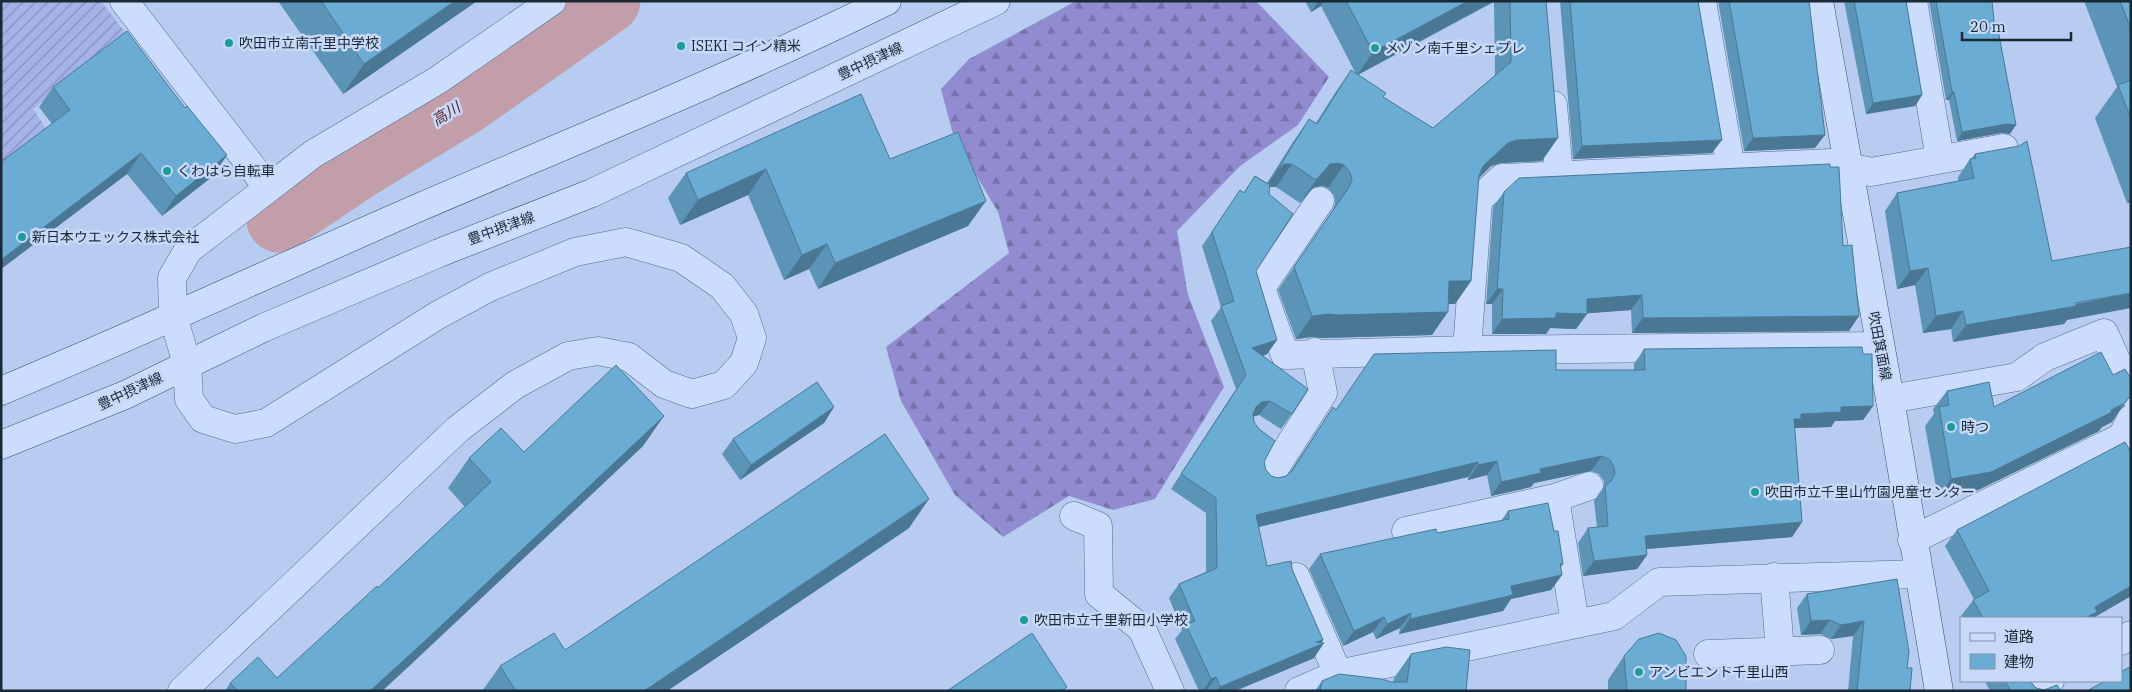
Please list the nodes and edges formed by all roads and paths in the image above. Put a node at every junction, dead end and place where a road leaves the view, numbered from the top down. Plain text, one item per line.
1 (124, 1) edge
2 (552, 1) edge
3 (887, 1) edge
4 (996, 1) edge
5 (1702, 1) edge
6 (1819, 1) edge
7 (1913, 1) edge
8 (1551, 78) edge
9 (2004, 148) edge
10 (1940, 159) junction
11 (1849, 167) junction
12 (1731, 168) junction
13 (1559, 175) junction
14 (268, 188) junction
15 (1320, 201) edge
16 (1280, 208) edge
17 (1303, 225) junction
18 (173, 316) junction
19 (1879, 346) junction
20 (1467, 350) junction
21 (1315, 352) junction
22 (187, 364) junction
23 (1, 392) edge
24 (2131, 393) edge
25 (1890, 399) junction
26 (2131, 419) edge
27 (1, 445) edge
28 (1269, 476) edge
29 (1589, 486) dead end
30 (1555, 498) junction
31 (1074, 516) dead end
32 (1406, 530) dead end
33 (1912, 540) junction
34 (1918, 574) junction
35 (1296, 577) edge
36 (1774, 577) junction
37 (1575, 624) junction
38 (1820, 650) dead end
39 (1780, 651) junction
40 (1708, 654) dead end
41 (1338, 674) junction
42 (1376, 678) edge
43 (2048, 682) edge
44 (182, 691) edge
45 (1170, 691) edge
46 (1299, 691) edge
47 (1939, 691) edge
48 (2033, 691) edge

1 - 14 street
2 - 14 street
3 - 18 street
4 - 22 street, 豊中摂津線
5 - 12 street
6 - 11 street, 吹田箕面線
7 - 10 street
8 - 13 street
9 - 10 street
10 - 11 street
11 - 12 street
11 - 19 street, 吹田箕面線
12 - 13 street
13 - 20 street
14 - 18 street
15 - 17 street
16 - 17 street
17 - 21 street
18 - 22 street
18 - 23 street
19 - 20 street
19 - 25 street, 吹田箕面線
20 - 21 street
21 - 28 street
22 - 27 street, 豊中摂津線
22 - 44 street
24 - 25 street
25 - 33 street, 吹田箕面線
26 - 33 street
29 - 30 street
30 - 32 street
30 - 37 street
31 - 45 street
33 - 34 street, 吹田箕面線
34 - 36 street
34 - 47 street, 吹田箕面線
35 - 41 street
36 - 37 street
36 - 39 street
37 - 42 street
38 - 39 street
39 - 40 street
41 - 42 street
41 - 46 street
43 - 48 street

